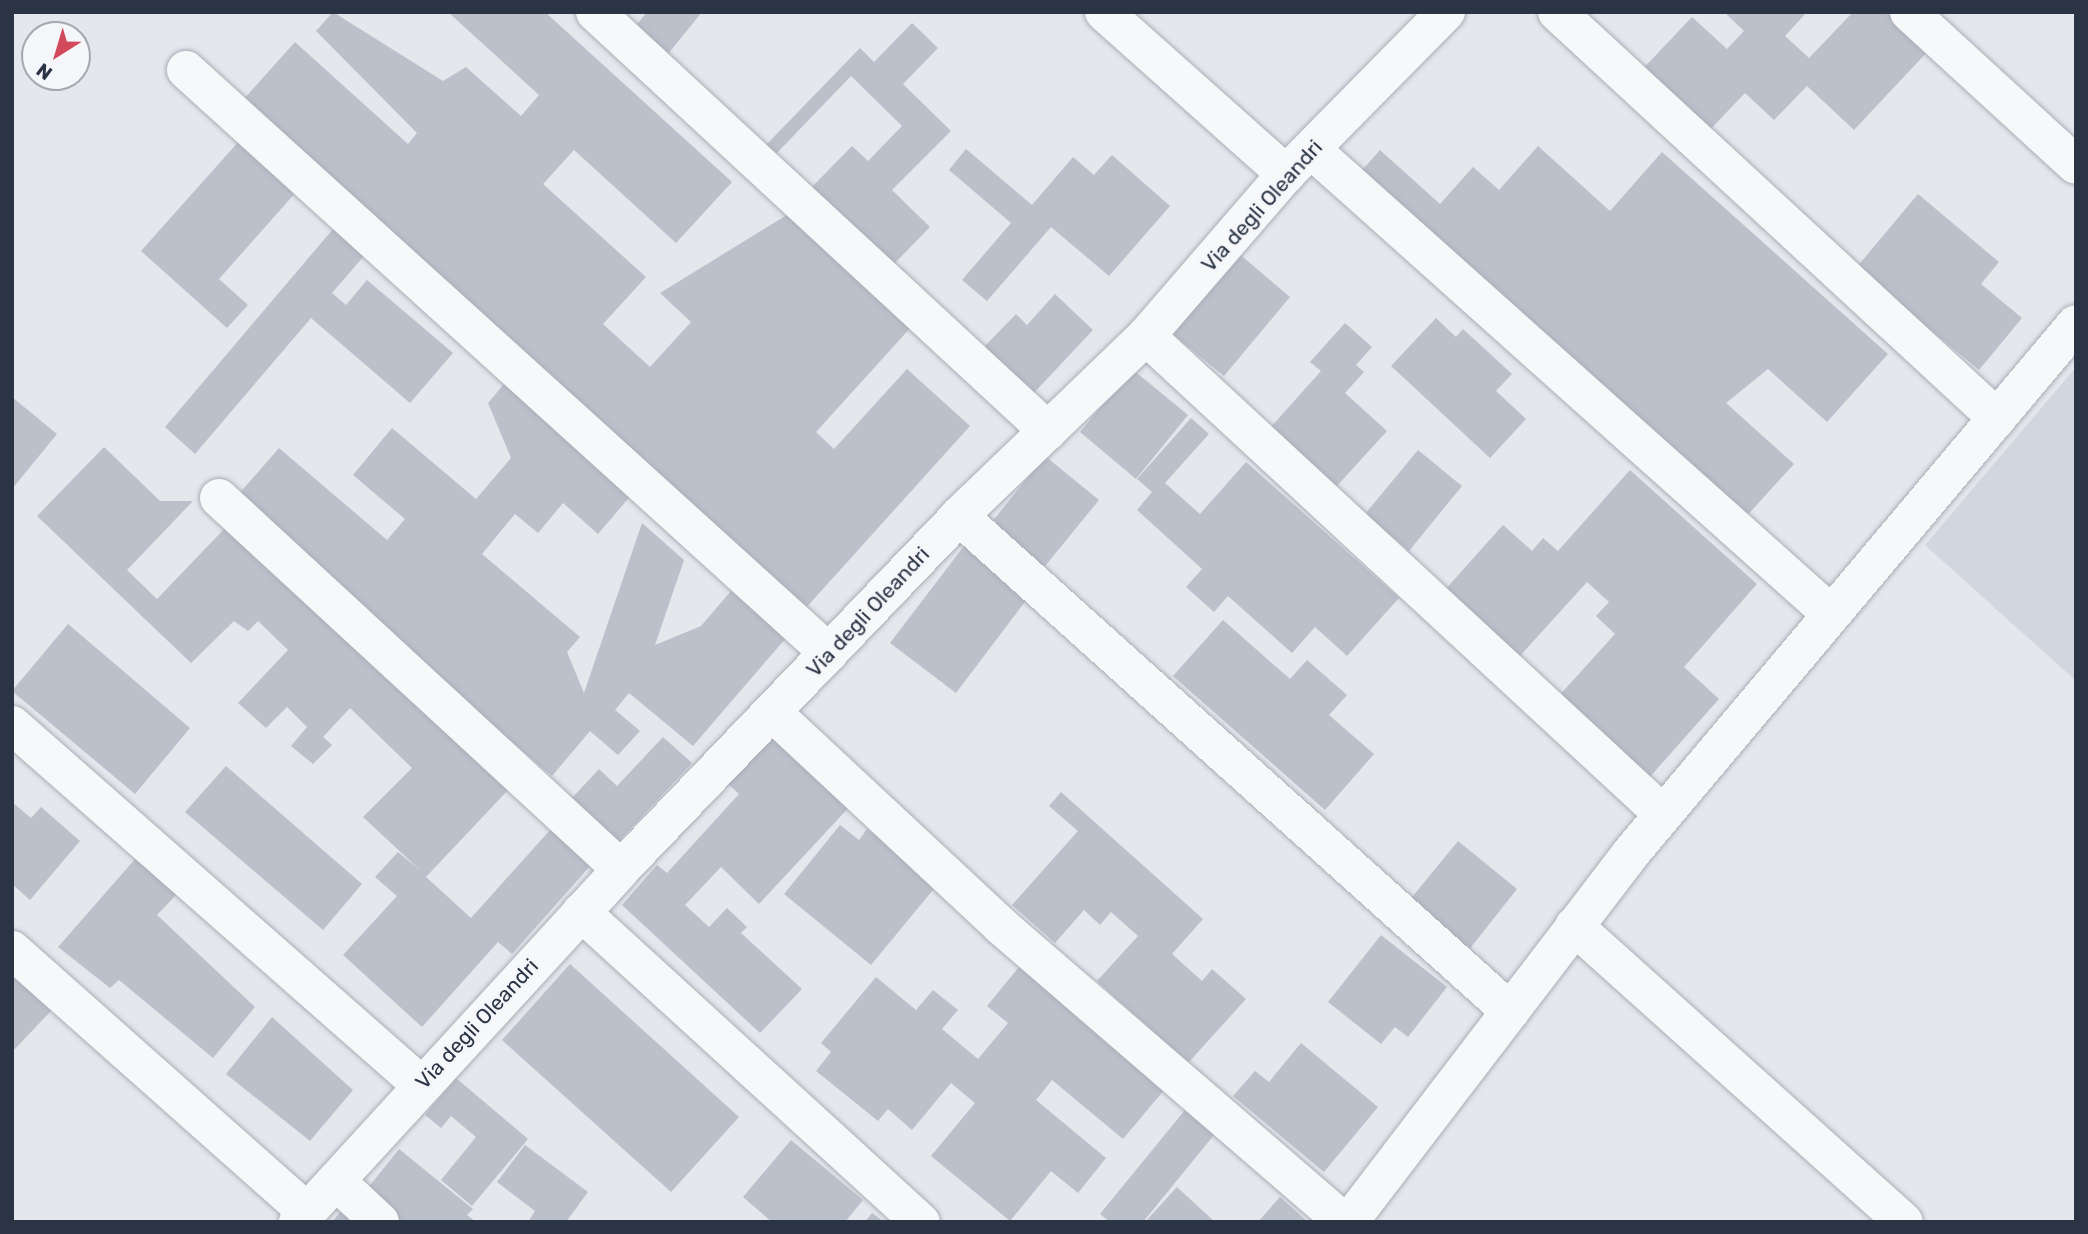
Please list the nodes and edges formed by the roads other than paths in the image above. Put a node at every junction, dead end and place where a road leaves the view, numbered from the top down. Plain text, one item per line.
1 (595, 12) edge
2 (1104, 12) edge
3 (1447, 12) edge
4 (1558, 12) edge
5 (1909, 12) edge
6 (186, 70) dead end
7 (1299, 162) junction
8 (2076, 165) edge
9 (2076, 324) edge
10 (1146, 336) junction
11 (1997, 418) junction
12 (1048, 431) junction
13 (219, 498) dead end
14 (958, 516) junction
15 (1831, 614) junction
16 (829, 653) junction
17 (773, 713) junction
18 (12, 725) edge
19 (1663, 814) junction
20 (621, 869) junction
21 (580, 912) junction
22 (1574, 926) junction
23 (12, 950) edge
24 (1510, 1011) junction
25 (421, 1085) junction
26 (336, 1181) junction
27 (302, 1217) edge
28 (380, 1222) edge
29 (921, 1222) edge
30 (1346, 1222) edge
31 (1904, 1222) edge

1 - 12 street
2 - 7 street
3 - 7 street, Via degli Oleandri
4 - 11 street
5 - 8 street
6 - 16 street
7 - 10 street, Via degli Oleandri
7 - 15 street
9 - 11 street
10 - 12 street, Via degli Oleandri
10 - 19 street
11 - 15 street
12 - 14 street, Via degli Oleandri
13 - 20 street
14 - 16 street, Via degli Oleandri
14 - 24 street
15 - 19 street
16 - 17 street, Via degli Oleandri
17 - 20 street, Via degli Oleandri
17 - 30 street
18 - 25 street
19 - 22 street
20 - 21 street, Via degli Oleandri
21 - 25 street, Via degli Oleandri
21 - 29 street
22 - 24 street
22 - 31 street
23 - 27 street
24 - 30 street
25 - 26 street, Via degli Oleandri
26 - 27 street, Via degli Oleandri
26 - 28 street

